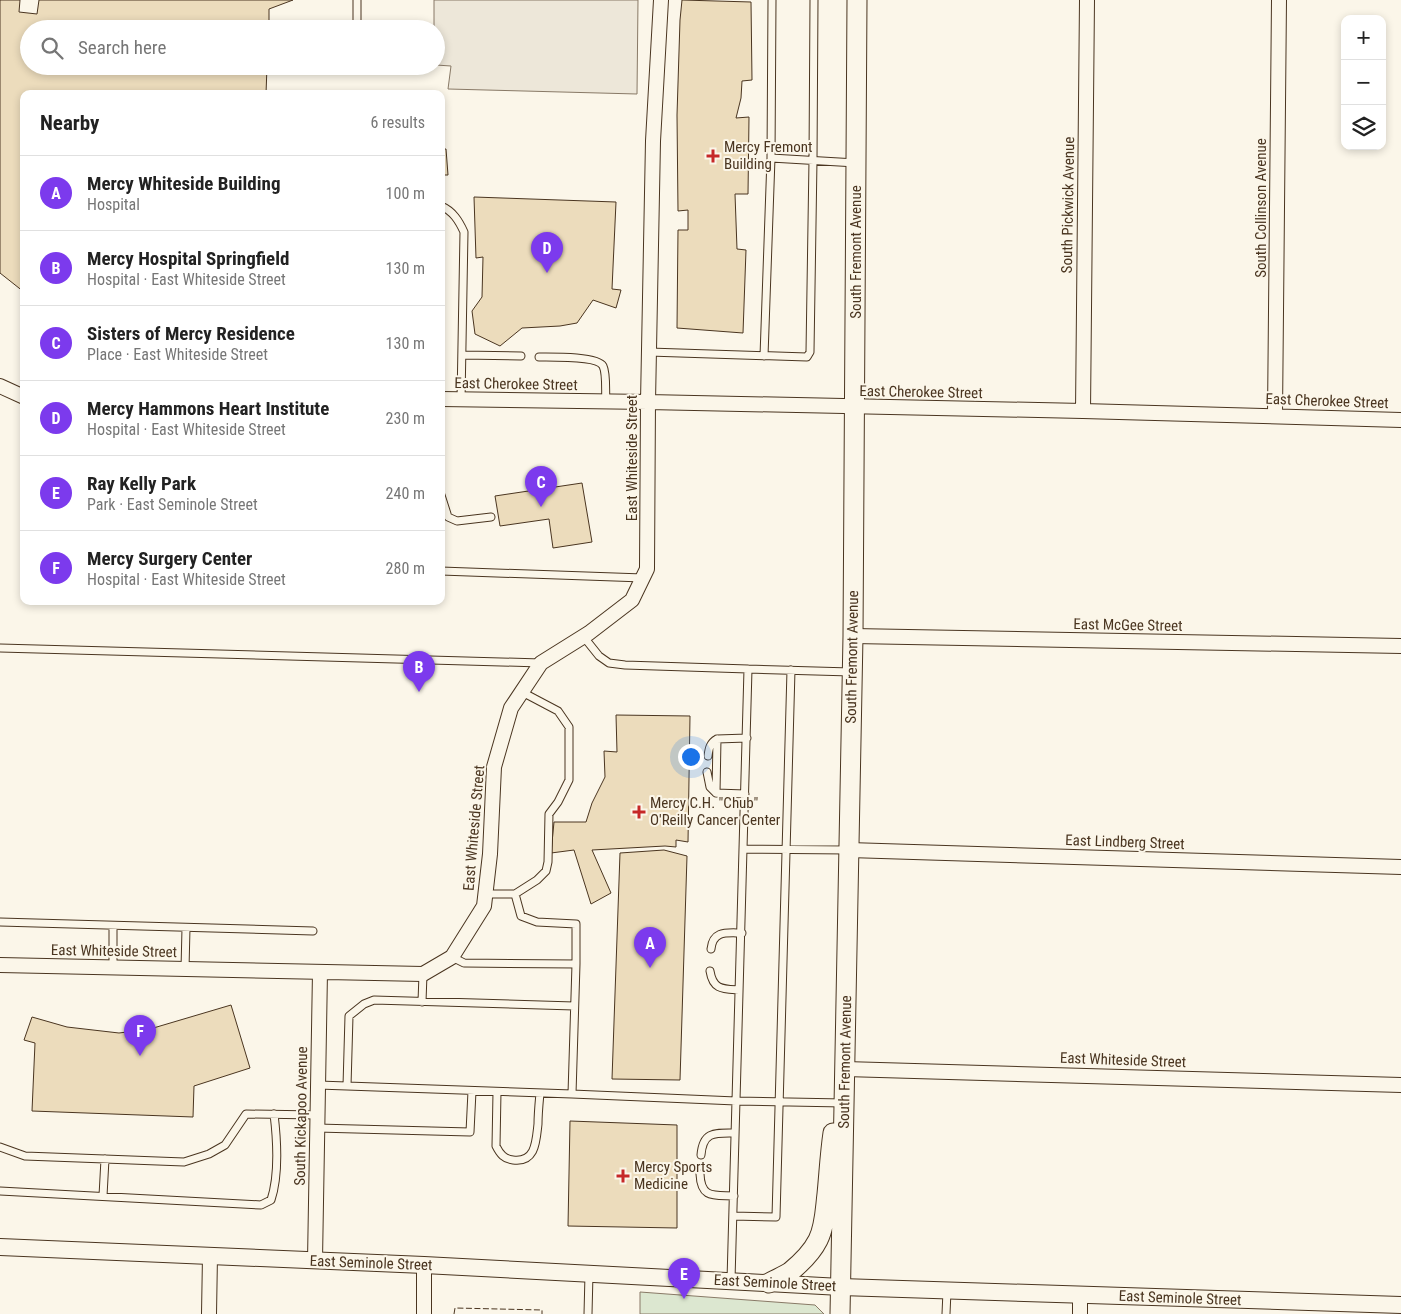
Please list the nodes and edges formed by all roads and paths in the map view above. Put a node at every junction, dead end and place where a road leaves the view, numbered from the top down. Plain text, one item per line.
1 (357, 0) edge
2 (661, 0) edge
3 (772, 0) edge
4 (814, 0) edge
5 (857, 0) edge
6 (1087, 0) edge
7 (1279, 0) edge
8 (356, 20) edge
9 (771, 158) junction
10 (813, 160) junction
11 (856, 163) junction
12 (445, 208) edge
13 (649, 352) junction
14 (462, 355) junction
15 (521, 356) dead end
16 (764, 356) junction
17 (539, 357) dead end
18 (0, 386) edge
19 (20, 395) edge
20 (445, 400) edge
21 (461, 400) junction
22 (606, 401) junction
23 (648, 402) junction
24 (854, 407) junction
25 (1083, 411) junction
26 (1275, 416) junction
27 (1401, 420) edge
28 (445, 508) edge
29 (491, 517) dead end
30 (445, 571) edge
31 (643, 578) junction
32 (583, 636) junction
33 (853, 636) junction
34 (1401, 646) edge
35 (0, 648) edge
36 (541, 663) junction
37 (748, 669) junction
38 (791, 670) junction
39 (853, 672) junction
40 (522, 692) junction
41 (746, 738) junction
42 (717, 739) junction
43 (708, 756) dead end
44 (707, 772) dead end
45 (716, 793) junction
46 (745, 794) junction
47 (743, 849) junction
48 (786, 850) junction
49 (849, 850) junction
50 (1401, 867) edge
51 (485, 894) junction
52 (515, 894) junction
53 (0, 922) edge
54 (114, 926) junction
55 (186, 928) junction
56 (313, 931) dead end
57 (742, 933) junction
58 (711, 949) dead end
59 (452, 957) junction
60 (576, 964) junction
61 (0, 965) edge
62 (113, 967) junction
63 (185, 969) junction
64 (710, 970) dead end
65 (320, 972) junction
66 (423, 974) junction
67 (739, 990) junction
68 (422, 1002) junction
69 (574, 1006) junction
70 (845, 1069) junction
71 (1401, 1084) edge
72 (318, 1085) junction
73 (347, 1086) junction
74 (472, 1091) junction
75 (497, 1092) junction
76 (540, 1093) junction
77 (572, 1094) junction
78 (736, 1101) junction
79 (779, 1102) junction
80 (844, 1103) junction
81 (274, 1114) junction
82 (317, 1122) junction
83 (736, 1132) junction
84 (0, 1147) edge
85 (701, 1156) dead end
86 (105, 1159) junction
87 (700, 1174) dead end
88 (0, 1191) edge
89 (103, 1196) junction
90 (734, 1196) junction
91 (733, 1216) junction
92 (0, 1247) edge
93 (210, 1256) junction
94 (315, 1260) junction
95 (424, 1265) junction
96 (589, 1274) junction
97 (731, 1280) junction
98 (770, 1283) junction
99 (841, 1287) junction
100 (947, 1291) junction
101 (1080, 1295) junction
102 (1401, 1305) edge
103 (209, 1314) edge
104 (424, 1314) edge
105 (588, 1314) edge
106 (840, 1314) edge
107 (946, 1314) edge
108 (1080, 1314) edge

1 - 8 lane
2 - 13 street, East Whiteside Street
3 - 9 lane
4 - 10 lane
5 - 11 main road, South Fremont Avenue
6 - 25 street, South Pickwick Avenue
7 - 26 street, South Collinson Avenue
9 - 10 lane
9 - 16 lane
10 - 11 lane
10 - 16 lane
11 - 24 main road, South Fremont Avenue
12 - 14 lane
13 - 16 lane
13 - 23 street, East Whiteside Street
14 - 15 lane
14 - 21 lane
17 - 22 lane
18 - 19 street
20 - 21 street, East Cherokee Street
21 - 22 street, East Cherokee Street
22 - 23 street, East Cherokee Street
23 - 24 street, East Cherokee Street
23 - 31 street, East Whiteside Street
24 - 25 street, East Cherokee Street
24 - 33 main road, South Fremont Avenue
25 - 26 street, East Cherokee Street
26 - 27 street, East Cherokee Street
28 - 29 lane
30 - 31 lane
31 - 32 street, East Whiteside Street
32 - 36 street, East Whiteside Street
32 - 37 lane
33 - 34 street, East McGee Street
33 - 39 main road, South Fremont Avenue
35 - 36 lane
36 - 40 street, East Whiteside Street
37 - 38 lane
37 - 41 lane
38 - 39 lane
38 - 48 lane
39 - 49 main road, South Fremont Avenue
40 - 51 street, East Whiteside Street
40 - 52 lane
41 - 42 lane
41 - 46 lane
42 - 43 lane
42 - 45 lane
44 - 45 lane
45 - 46 lane
46 - 47 lane
47 - 48 lane
47 - 57 lane
48 - 49 lane
48 - 79 lane
49 - 50 street, East Lindberg Street
49 - 70 main road, South Fremont Avenue
51 - 52 lane
51 - 59 street, East Whiteside Street
52 - 60 lane
53 - 54 lane
54 - 55 lane
54 - 62 lane
55 - 56 lane
55 - 63 lane
57 - 58 lane
57 - 67 lane
59 - 60 lane
59 - 66 street, East Whiteside Street
60 - 69 lane
61 - 62 street, East Whiteside Street
62 - 63 street, East Whiteside Street
63 - 65 street, East Whiteside Street
64 - 67 lane
65 - 66 street, East Whiteside Street
65 - 72 street, South Kickapoo Avenue
66 - 68 lane
67 - 78 lane
68 - 69 lane
68 - 73 lane
69 - 77 lane
70 - 71 street, East Whiteside Street
70 - 80 main road, South Fremont Avenue
72 - 73 lane
72 - 82 street, South Kickapoo Avenue
73 - 74 lane
74 - 75 lane
74 - 82 lane
75 - 76 lane
75 - 76 lane
76 - 77 lane
77 - 78 lane
78 - 79 lane
78 - 83 lane
79 - 80 lane
79 - 91 lane
80 - 98 main road
80 - 99 main road, South Fremont Avenue
81 - 82 lane
81 - 86 lane
81 - 89 lane
82 - 94 street, South Kickapoo Avenue
83 - 85 lane
83 - 90 lane
84 - 86 lane
86 - 89 lane
87 - 90 lane
88 - 89 lane
90 - 91 lane
91 - 97 lane
92 - 93 street, East Seminole Street
93 - 94 street, East Seminole Street
93 - 103 street
94 - 95 street, East Seminole Street
95 - 96 street, East Seminole Street
95 - 104 street
96 - 97 street, East Seminole Street
96 - 105 lane
97 - 98 street, East Seminole Street
98 - 99 street, East Seminole Street
99 - 100 street, East Seminole Street
99 - 106 main road, South Fremont Avenue
100 - 101 street, East Seminole Street
100 - 107 lane
101 - 102 street, East Seminole Street
101 - 108 street

